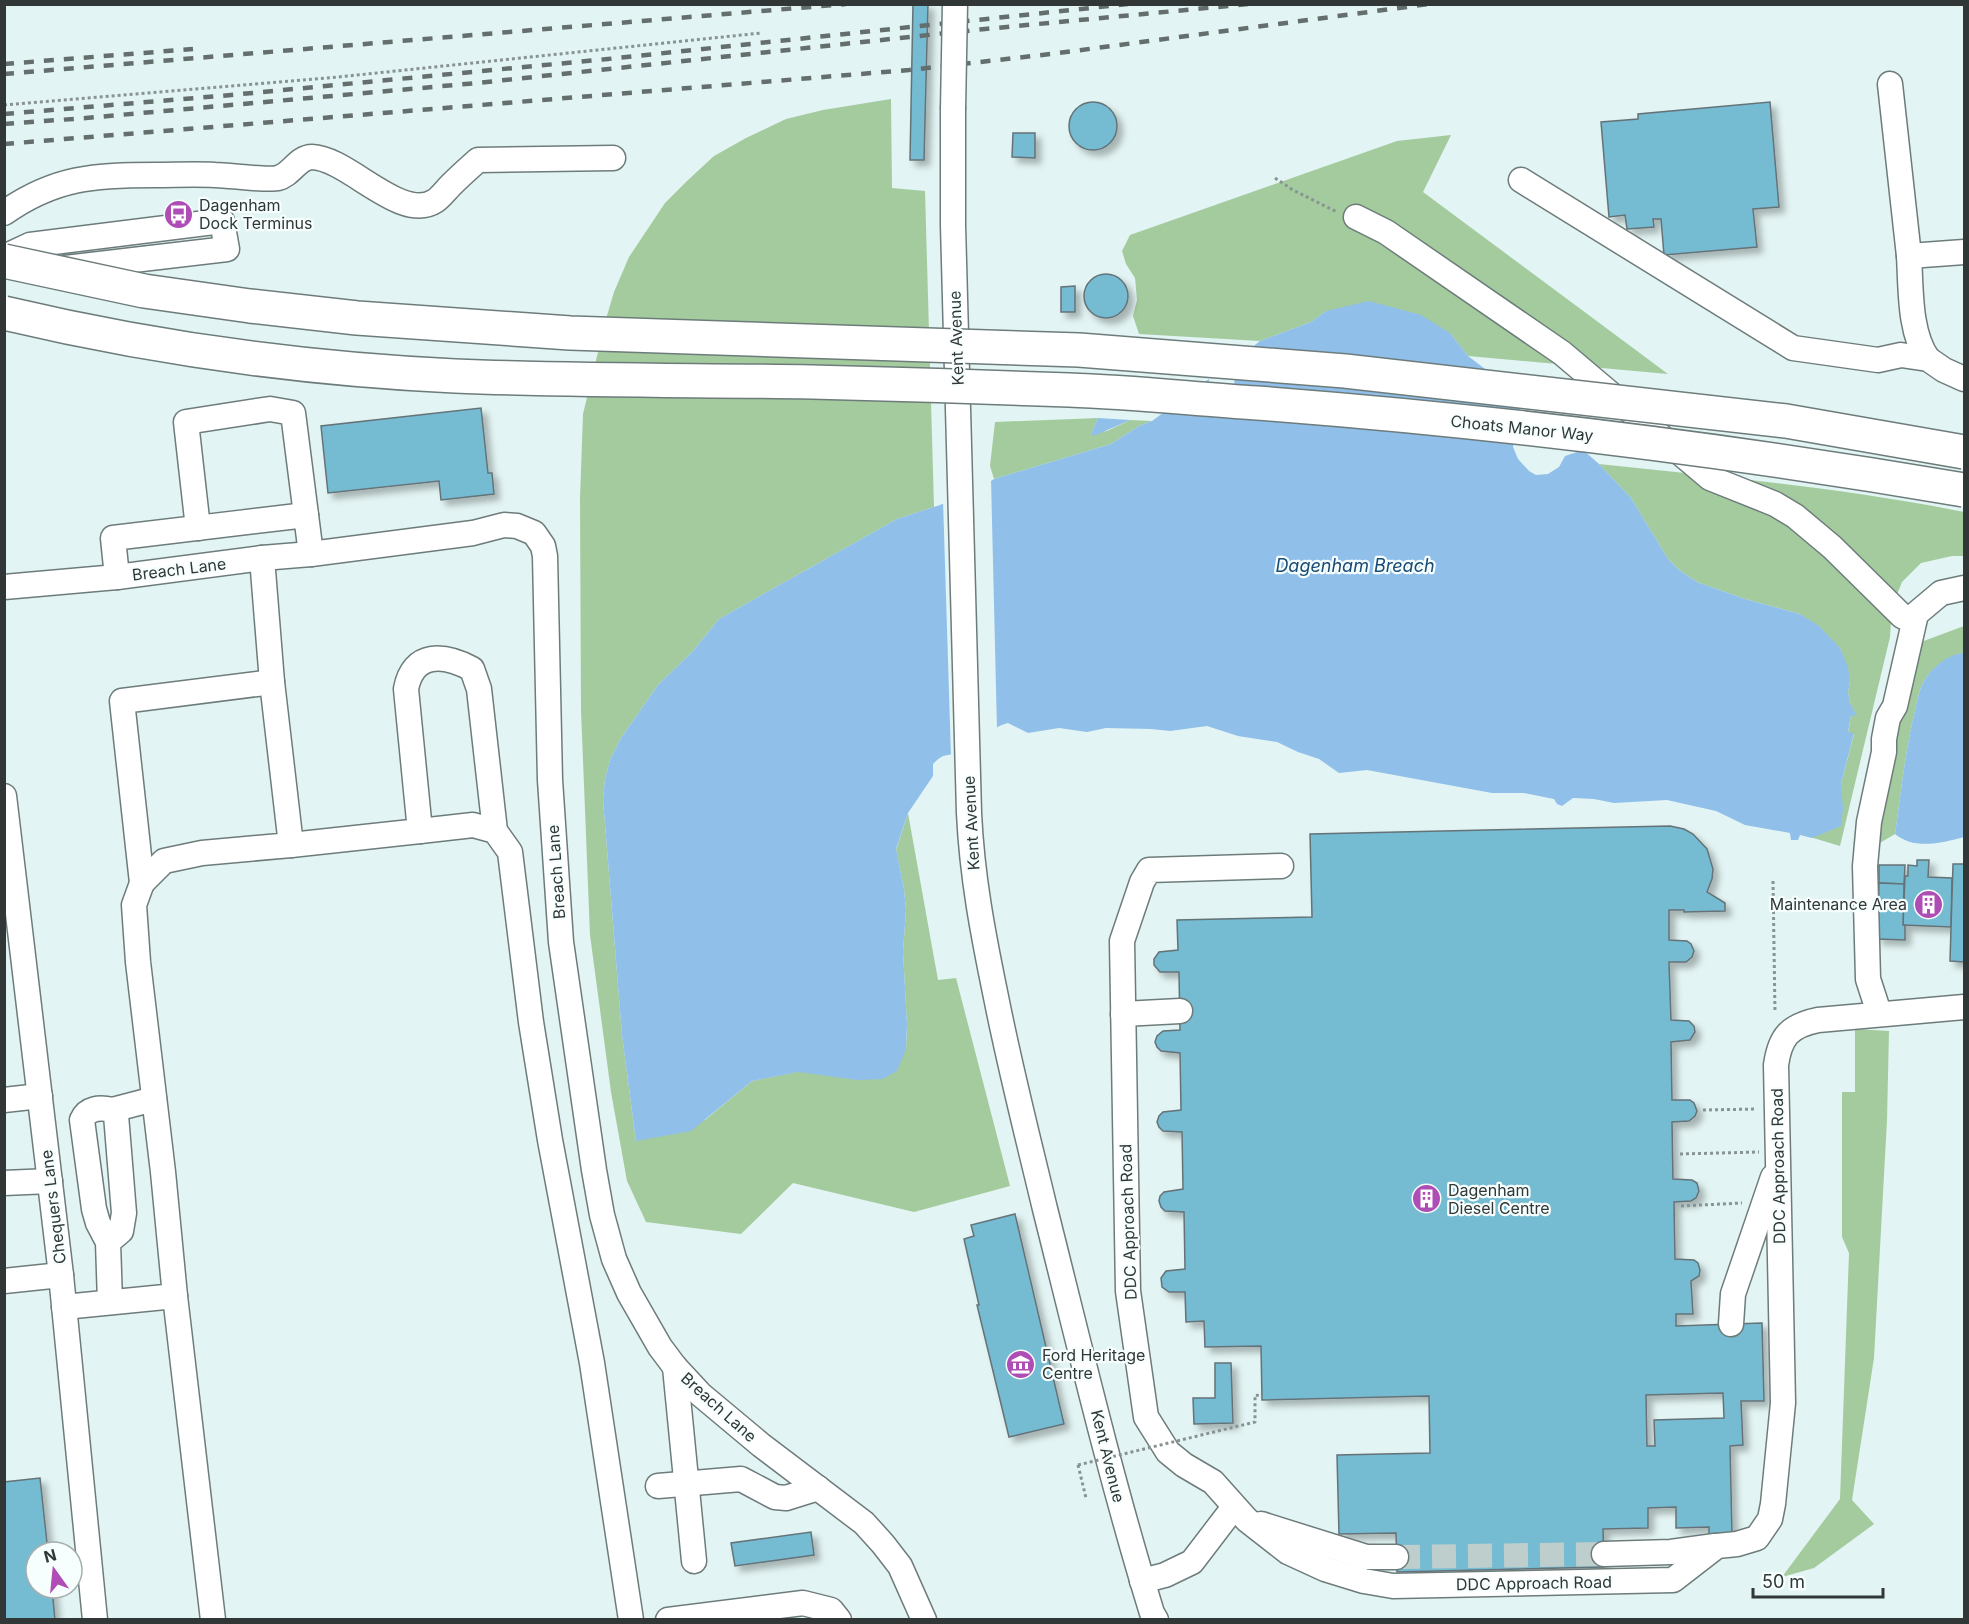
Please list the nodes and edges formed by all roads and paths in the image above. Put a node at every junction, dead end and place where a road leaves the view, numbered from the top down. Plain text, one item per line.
1 (955, 4) edge
2 (761, 33) dead end
3 (1890, 84) dead end
4 (4, 105) edge
5 (613, 158) dead end
6 (1275, 178) dead end
7 (1521, 180) dead end
8 (4, 213) edge
9 (1356, 217) joint
10 (1965, 252) edge
11 (1909, 256) junction
12 (4, 259) edge
13 (4, 276) edge
14 (4, 313) edge
15 (1928, 359) junction
16 (1965, 379) edge
17 (1965, 452) edge
18 (1965, 490) edge
19 (306, 515) junction
20 (198, 528) junction
21 (311, 554) junction
22 (262, 558) junction
23 (117, 577) junction
24 (4, 587) edge
25 (1965, 588) edge
26 (1913, 621) junction
27 (272, 682) junction
28 (4, 796) edge
29 (420, 831) junction
30 (495, 831) junction
31 (291, 845) junction
32 (1281, 866) dead end
33 (1773, 881) dead end
34 (142, 883) junction
35 (1965, 1007) edge
36 (1180, 1011) dead end
37 (1775, 1013) dead end
38 (1879, 1013) junction
39 (1123, 1014) junction
40 (40, 1096) junction
41 (154, 1099) junction
42 (4, 1100) edge
43 (1765, 1109) dead end
44 (112, 1110) junction
45 (1703, 1110) dead end
46 (1680, 1154) dead end
47 (1772, 1158) junction
48 (50, 1181) junction
49 (4, 1184) edge
50 (1743, 1203) dead end
51 (1681, 1206) dead end
52 (108, 1242) junction
53 (61, 1275) junction
54 (4, 1281) edge
55 (175, 1296) junction
56 (110, 1302) junction
57 (64, 1307) junction
58 (1731, 1324) dead end
59 (675, 1367) junction
60 (1262, 1396) dead end
61 (686, 1483) junction
62 (658, 1486) dead end
63 (818, 1488) junction
64 (1086, 1498) dead end
65 (1241, 1514) junction
66 (1717, 1546) junction
67 (1604, 1554) tunnel mouth
68 (1396, 1557) tunnel mouth
69 (694, 1561) dead end
70 (1142, 1581) junction
71 (1154, 1618) edge
72 (679, 1619) edge
73 (95, 1620) edge
74 (213, 1620) edge
75 (631, 1620) edge
76 (839, 1620) edge
77 (924, 1620) edge

1 - 70 street, Kent Avenue, bridge
2 - 4 path
3 - 11 street
5 - 8 street
6 - 9 path
7 - 15 street
9 - 26 street
10 - 11 street
11 - 15 street
12 - 13 street
12 - 17 highway, bridge
14 - 18 highway, Choats Manor Way, bridge
15 - 16 street
19 - 20 street
19 - 20 street
19 - 21 street
20 - 23 street
21 - 22 street, Breach Lane
21 - 59 street, Breach Lane
22 - 23 street, Breach Lane
22 - 27 street
23 - 24 street, Breach Lane
25 - 26 street
26 - 38 street
27 - 31 street
27 - 34 street
28 - 40 street, Chequers Lane
29 - 30 street
29 - 30 street
29 - 31 street
30 - 75 street
31 - 34 street
32 - 39 street, DDC Approach Road
33 - 37 path
34 - 41 street
35 - 38 street, DDC Approach Road
36 - 39 street
38 - 47 street, DDC Approach Road
39 - 65 street, DDC Approach Road
40 - 42 street
40 - 48 street, Chequers Lane
41 - 44 street
41 - 55 street
43 - 45 path
44 - 52 street
44 - 52 street
46 - 47 path
47 - 58 street
47 - 66 street, DDC Approach Road
48 - 49 street
48 - 53 street, Chequers Lane
50 - 51 path
52 - 56 street
53 - 54 street
53 - 57 street, Chequers Lane
55 - 56 street
55 - 74 street
56 - 57 street
57 - 73 street, Chequers Lane
59 - 61 street
59 - 63 street, Breach Lane
60 - 64 path, bridge
61 - 62 street
61 - 63 street
61 - 69 street
63 - 77 street, Breach Lane
65 - 66 street, DDC Approach Road
65 - 68 street
65 - 70 street
66 - 67 street
70 - 71 street, Kent Avenue
72 - 76 street

